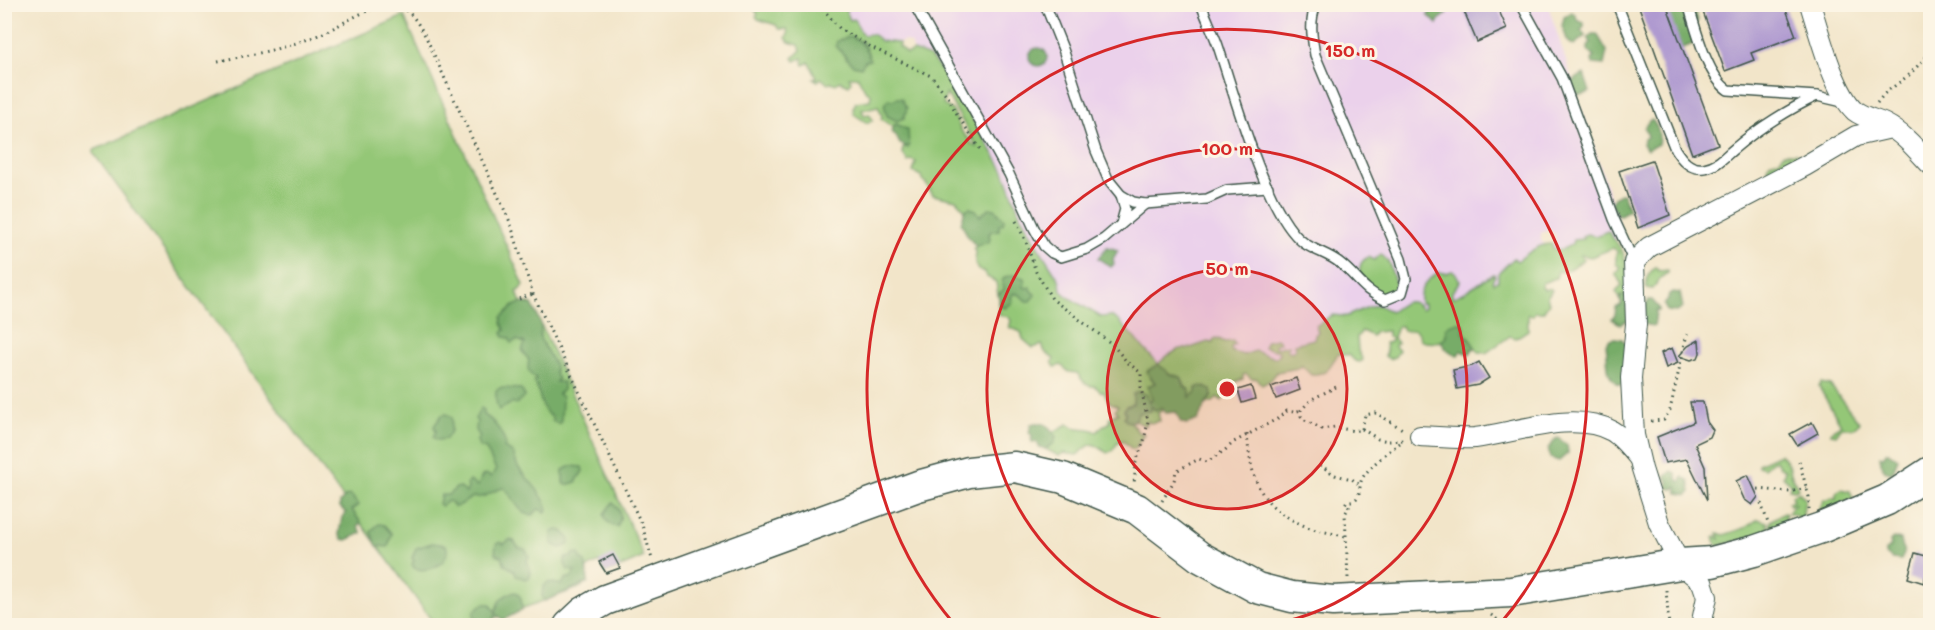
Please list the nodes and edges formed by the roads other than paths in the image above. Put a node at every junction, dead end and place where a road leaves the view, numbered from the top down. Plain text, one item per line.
1 (914, 4) edge
2 (1045, 4) edge
3 (1201, 4) edge
4 (1316, 4) edge
5 (1521, 4) edge
6 (1617, 4) edge
7 (1688, 4) edge
8 (1810, 4) edge
9 (1817, 96) junction
10 (1847, 103) junction
11 (1892, 128) junction
12 (1930, 164) edge
13 (1268, 187) junction
14 (1121, 195) junction
15 (1145, 204) junction
16 (1121, 225) junction
17 (1634, 262) junction
18 (1633, 415) junction
19 (1611, 430) junction
20 (1412, 438) road end
21 (1639, 458) junction
22 (1930, 472) edge
23 (1672, 566) junction
24 (569, 626) edge
25 (1701, 626) edge

1 - 16 lane
2 - 14 lane
3 - 13 lane
4 - 13 lane
5 - 17 lane
6 - 9 lane
7 - 9 lane
8 - 10 street
9 - 10 lane
10 - 11 street
11 - 12 street
11 - 17 street
13 - 15 lane
14 - 15 lane
14 - 16 lane
15 - 16 lane
17 - 18 street
18 - 19 street
18 - 21 street
19 - 20 street
19 - 21 street
21 - 23 street
22 - 23 main road
23 - 24 main road
23 - 25 street

